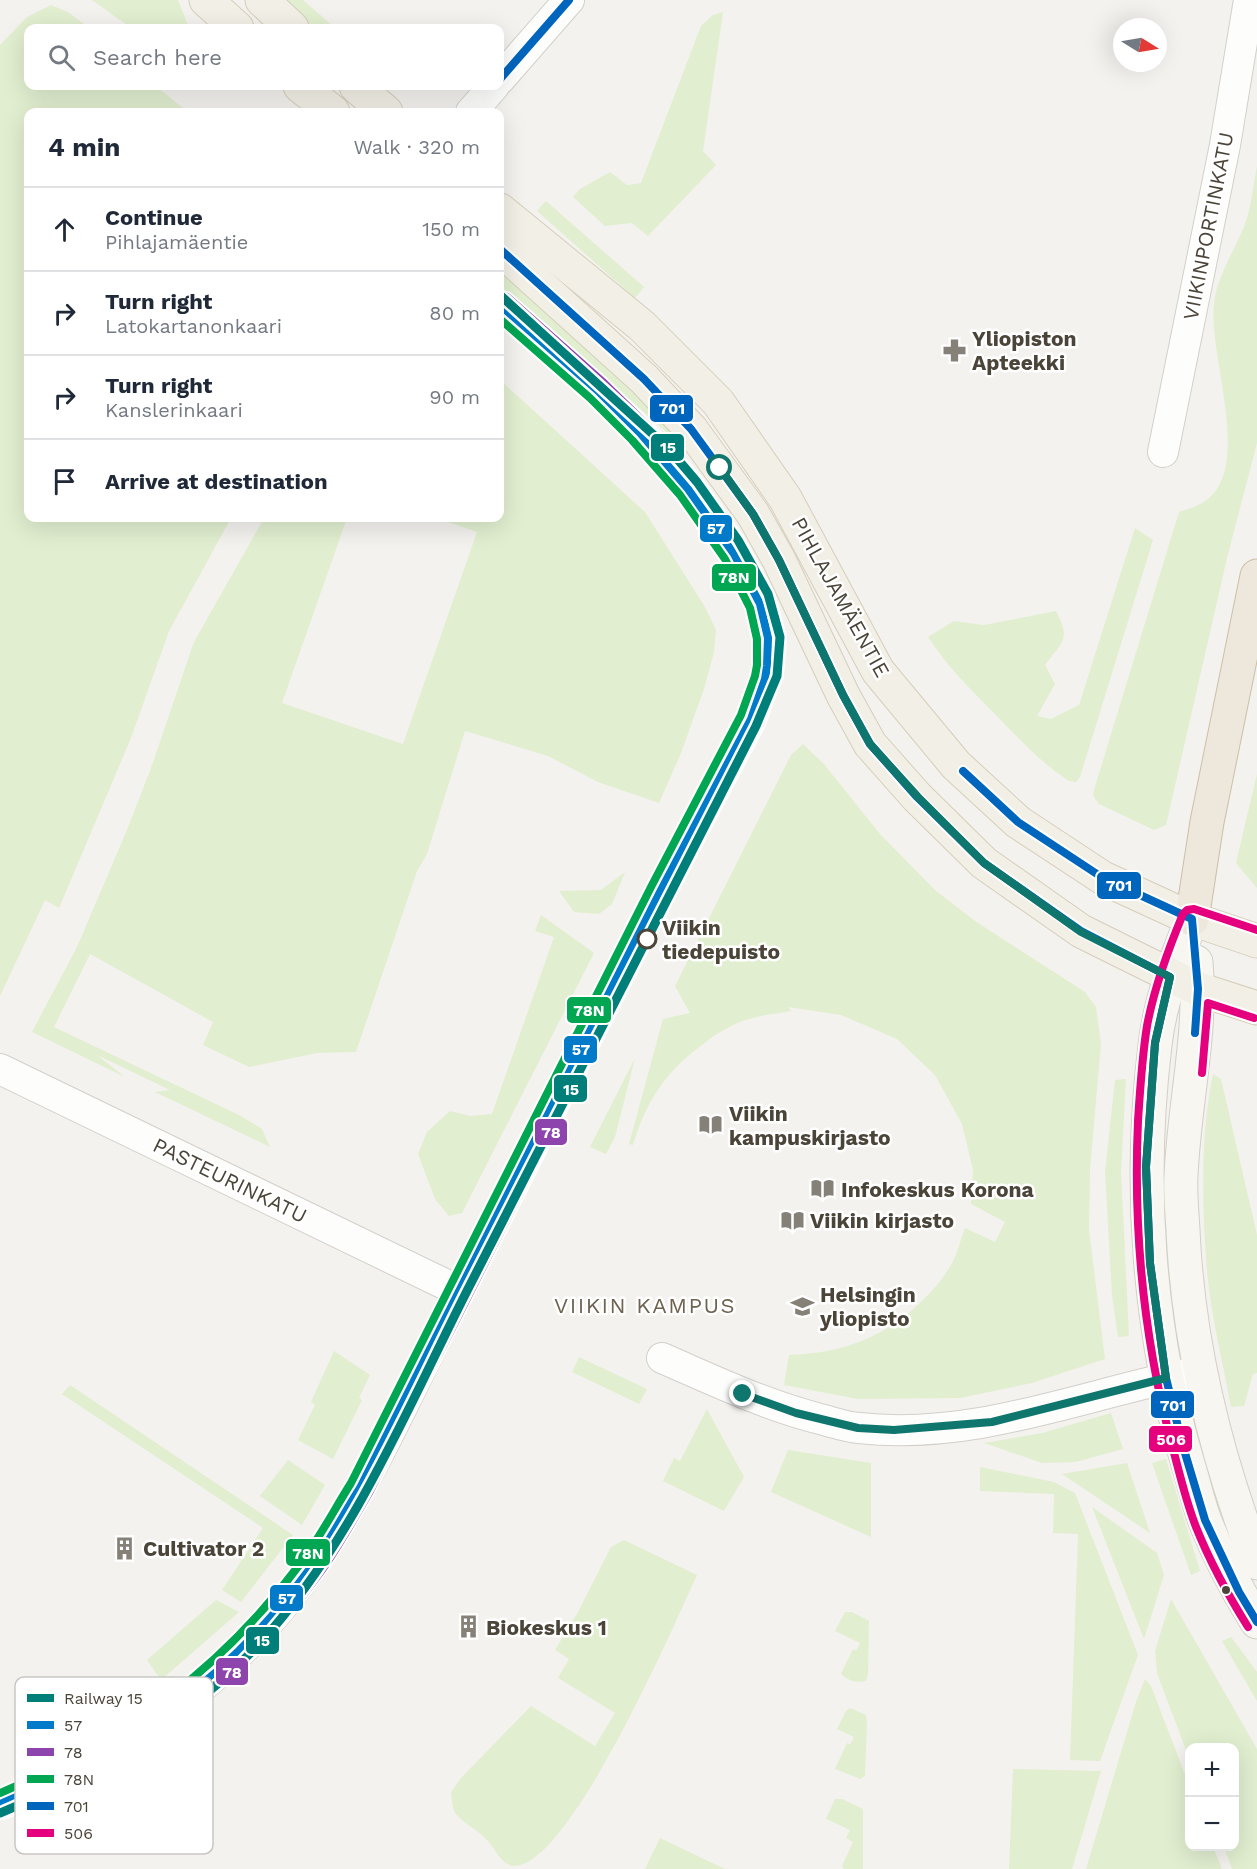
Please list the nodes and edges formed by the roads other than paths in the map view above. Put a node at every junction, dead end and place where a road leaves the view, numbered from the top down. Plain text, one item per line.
1 (206, 0) edge
2 (262, 0) edge
3 (569, 0) edge
4 (1249, 0) edge
5 (233, 24) edge
6 (288, 24) edge
7 (504, 74) edge
8 (305, 90) edge
9 (361, 90) edge
10 (490, 90) edge
11 (328, 108) edge
12 (381, 108) edge
13 (475, 108) edge
14 (504, 213) edge
15 (504, 253) edge
16 (1163, 452) dead end
17 (1257, 576) edge
18 (1192, 919) junction
19 (1257, 941) edge
20 (1184, 983) junction
21 (1257, 1008) edge
22 (0, 1070) edge
23 (662, 1358) dead end
24 (1200, 1371) junction
25 (1166, 1378) junction
26 (1257, 1563) edge
27 (1257, 1622) edge
28 (212, 1677) edge
29 (15, 1798) edge
30 (0, 1804) edge

1 - 5 main road
2 - 6 main road
3 - 7 street
4 - 16 street, VIIKINPORTINKATU
8 - 11 main road
9 - 12 main road
10 - 13 street
14 - 18 main road, PIHLAJAMÄENTIE
15 - 20 main road, PIHLAJAMÄENTIE
17 - 18 highway
18 - 19 main road, PIHLAJAMÄENTIE
18 - 20 street
20 - 21 main road, PIHLAJAMÄENTIE
20 - 24 street
20 - 25 street
22 - 28 street, PASTEURINKATU
23 - 25 street
24 - 25 street
24 - 26 street
25 - 27 street
29 - 30 street, PASTEURINKATU

